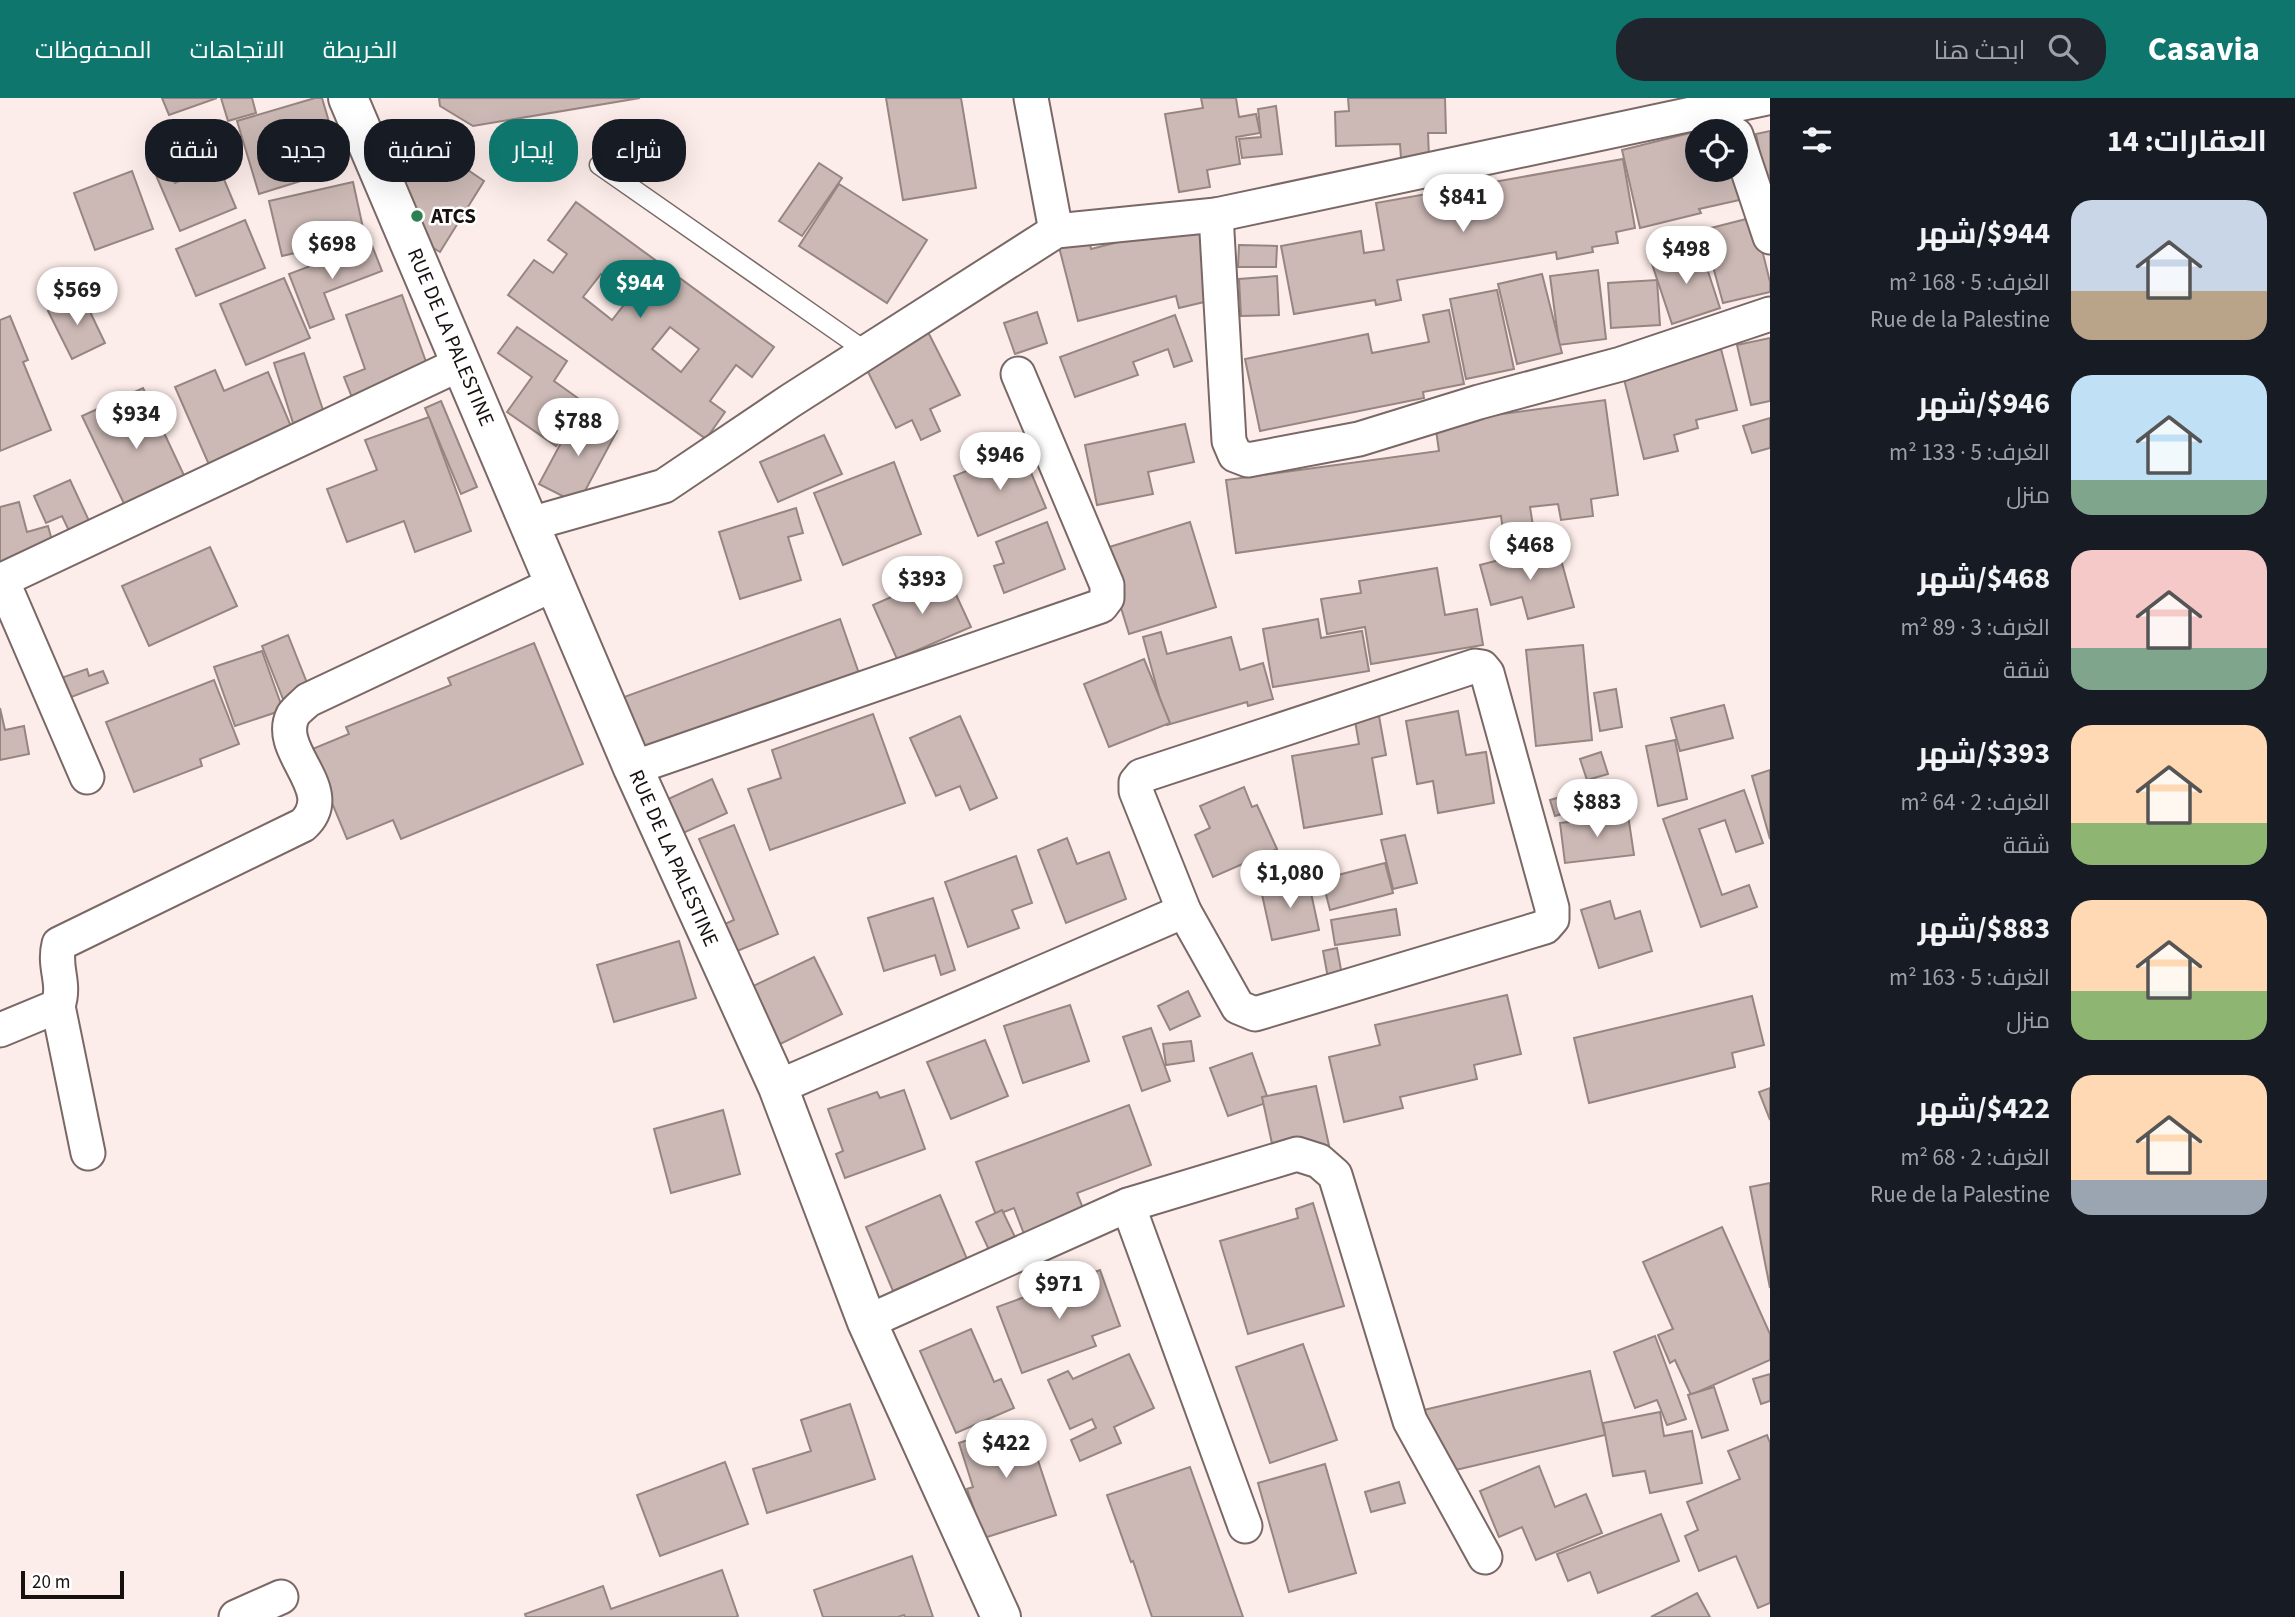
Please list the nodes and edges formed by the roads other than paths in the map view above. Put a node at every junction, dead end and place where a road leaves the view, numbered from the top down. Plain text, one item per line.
1 (348, 98) edge
2 (1031, 98) edge
3 (1767, 98) edge
4 (1740, 119) edge
5 (1685, 133) edge
6 (1748, 172) edge
7 (623, 182) edge
8 (1216, 215) junction
9 (1056, 231) junction
10 (1770, 237) edge
11 (1770, 314) edge
12 (867, 352) junction
13 (462, 363) junction
14 (1018, 374) dead end
15 (530, 524) junction
16 (1, 580) edge
17 (556, 583) junction
18 (633, 768) junction
19 (87, 777) dead end
20 (1184, 911) junction
21 (58, 1006) junction
22 (0, 1030) edge
23 (778, 1087) junction
24 (88, 1153) dead end
25 (1128, 1205) junction
26 (867, 1322) junction
27 (1245, 1526) dead end
28 (1485, 1557) dead end
29 (281, 1597) dead end
30 (236, 1617) edge
31 (1001, 1617) edge

1 - 13 street, RUE DE LA PALESTINE
2 - 9 street
3 - 4 street
5 - 8 street
6 - 10 street
7 - 12 lane
8 - 9 street
8 - 11 street
9 - 12 street
12 - 15 street
13 - 15 street, RUE DE LA PALESTINE
13 - 16 street
14 - 18 street
15 - 17 street, RUE DE LA PALESTINE
16 - 19 street
17 - 18 street, RUE DE LA PALESTINE
17 - 21 street
18 - 23 street, RUE DE LA PALESTINE
20 - 20 street
20 - 23 street
21 - 22 street
21 - 24 street
23 - 26 street, RUE DE LA PALESTINE
25 - 26 street
25 - 27 street
25 - 28 street
26 - 31 street, RUE DE LA PALESTINE
29 - 30 street

